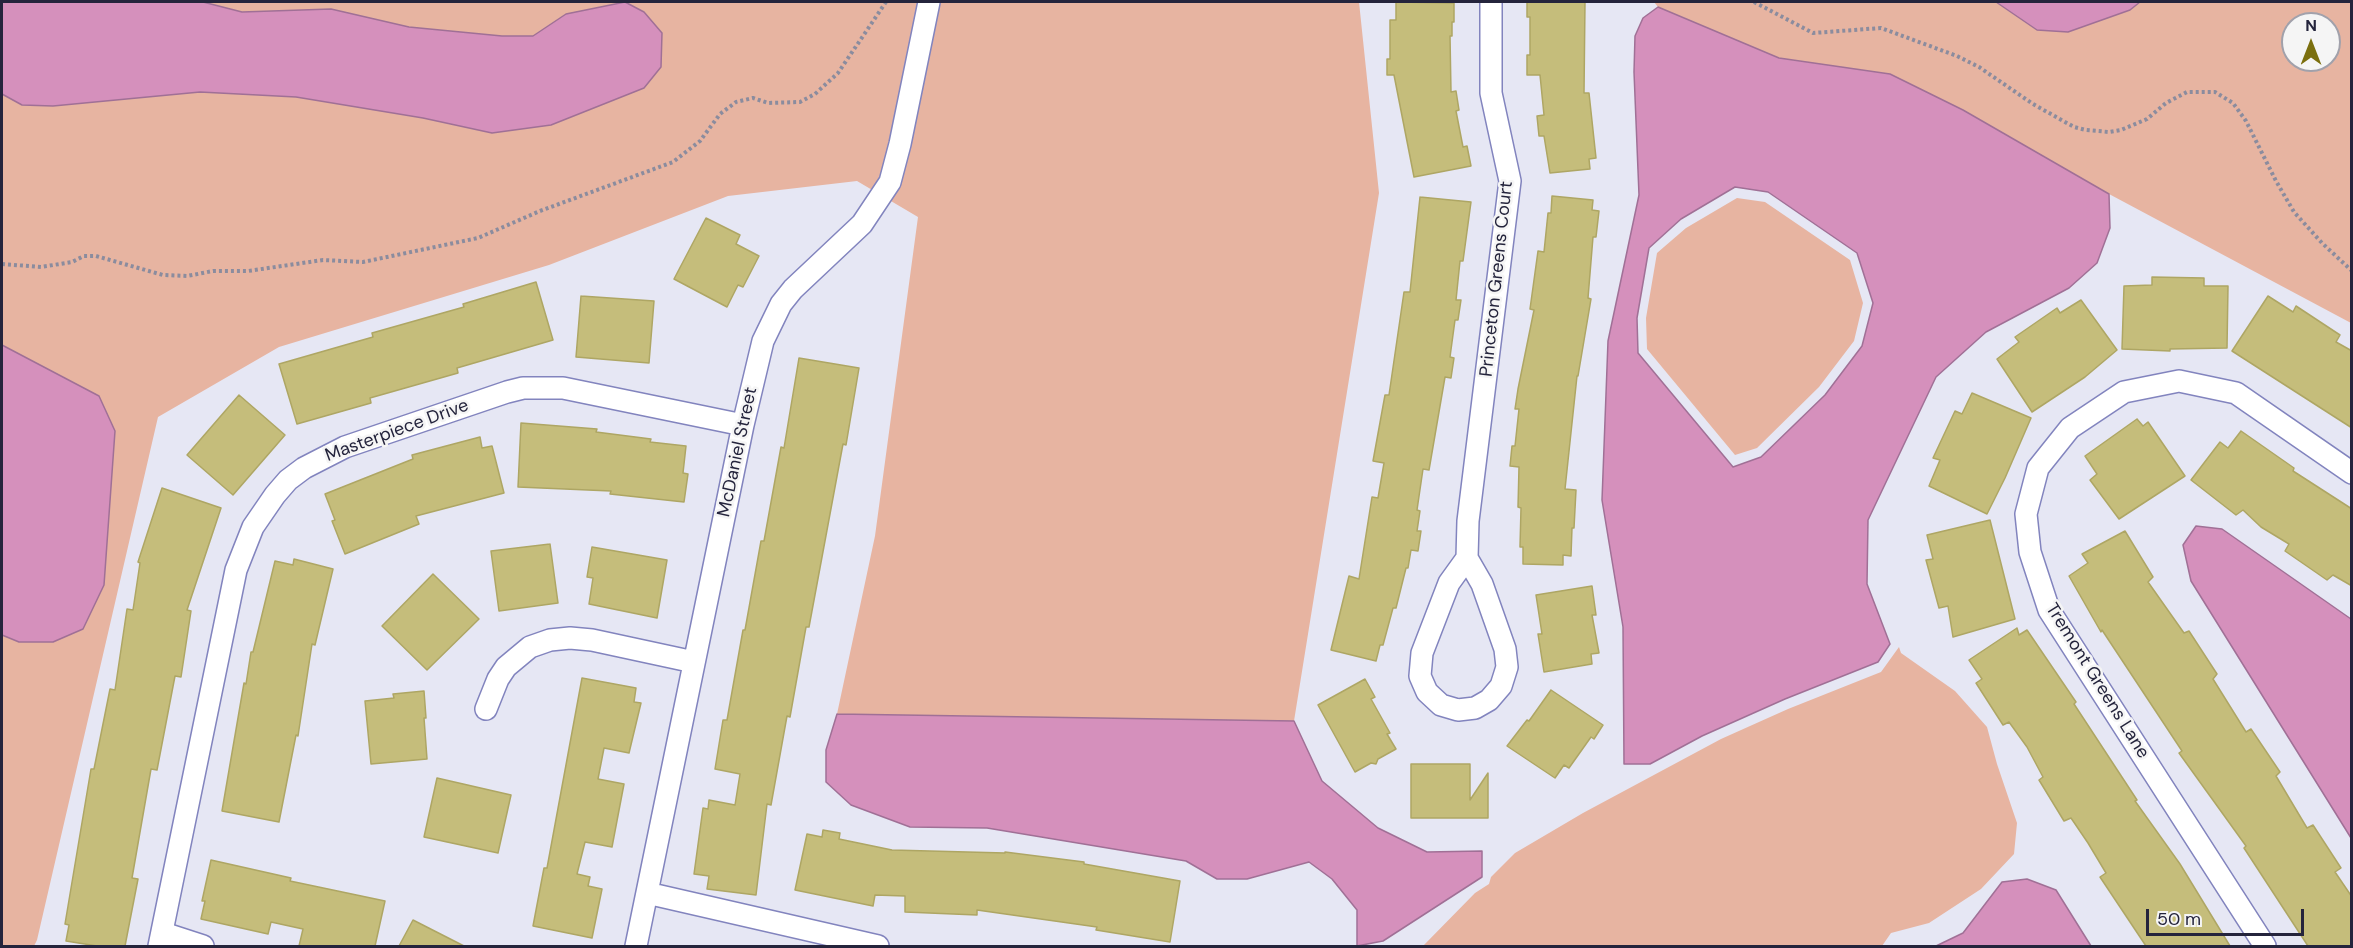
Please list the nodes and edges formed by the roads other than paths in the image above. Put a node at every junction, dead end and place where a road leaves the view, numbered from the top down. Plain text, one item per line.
1 (929, 2) edge
2 (1491, 2) edge
3 (743, 425) junction
4 (2352, 473) edge
5 (1467, 558) junction
6 (694, 662) junction
7 (486, 709) dead end
8 (646, 893) junction
9 (161, 940) edge
10 (203, 946) edge
11 (636, 946) edge
12 (878, 946) edge
13 (2265, 946) edge

1 - 3 street, McDaniel Street
2 - 5 street, Princeton Greens Court
3 - 6 street, McDaniel Street
3 - 9 street, Masterpiece Drive
4 - 13 street, Tremont Greens Lane
5 - 5 street
6 - 7 street
6 - 8 street, McDaniel Street
8 - 11 street, McDaniel Street
8 - 12 street
9 - 10 street

